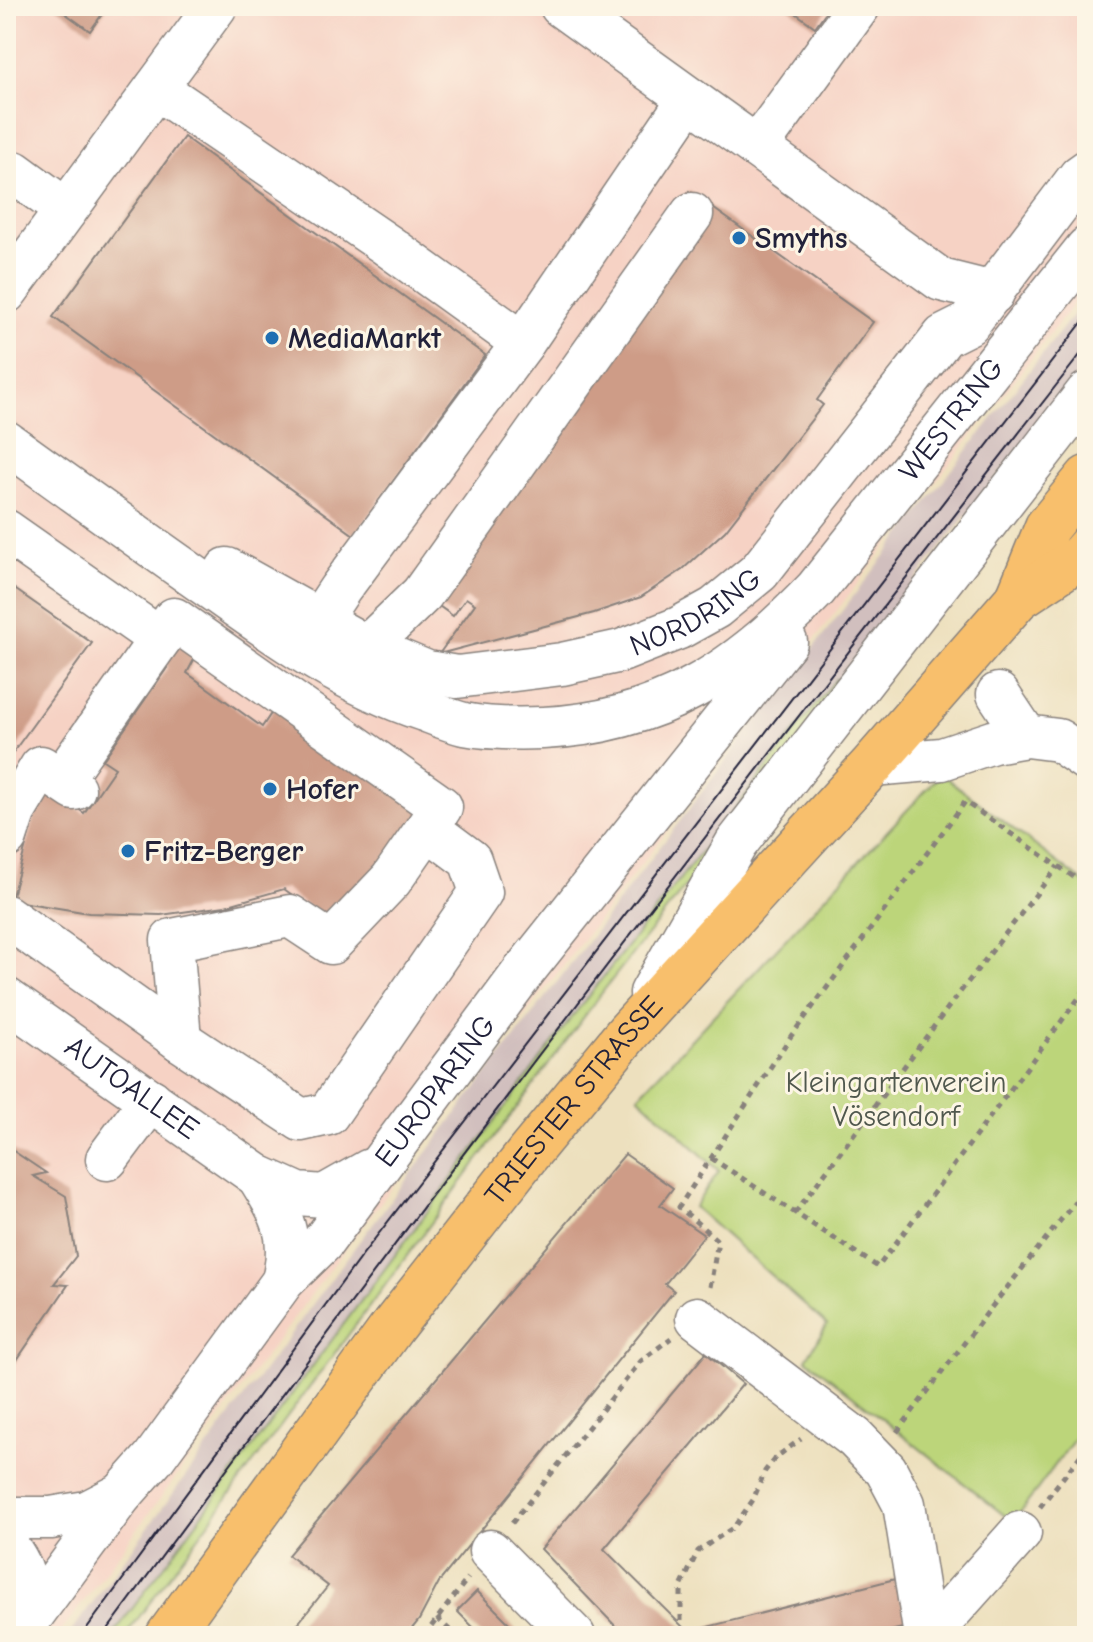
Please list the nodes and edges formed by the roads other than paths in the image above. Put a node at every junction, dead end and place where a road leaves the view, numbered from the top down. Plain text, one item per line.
1 (216, 6) edge
2 (561, 6) edge
3 (859, 6) edge
4 (156, 88) junction
5 (689, 99) junction
6 (757, 147) junction
7 (1087, 171) edge
8 (14, 172) dead end
9 (66, 210) junction
10 (692, 214) dead end
11 (1087, 248) edge
12 (941, 280) junction
13 (6, 292) edge
14 (993, 293) junction
15 (944, 336) junction
16 (523, 343) junction
17 (1087, 393) edge
18 (6, 416) edge
19 (18, 451) edge
20 (1087, 478) edge
21 (6, 531) edge
22 (143, 542) junction
23 (1087, 549) edge
24 (816, 589) junction
25 (422, 594) junction
26 (1018, 598) junction
27 (318, 622) junction
28 (160, 639) junction
29 (367, 647) junction
30 (427, 672) junction
31 (998, 694) dead end
32 (1026, 736) junction
33 (1087, 760) edge
34 (872, 765) junction
35 (427, 828) junction
36 (6, 837) edge
37 (6, 916) edge
38 (108, 988) junction
39 (6, 999) edge
40 (629, 1031) junction
41 (180, 1040) junction
42 (69, 1043) junction
43 (151, 1100) junction
44 (107, 1159) dead end
45 (381, 1163) junction
46 (258, 1176) junction
47 (283, 1281) junction
48 (697, 1318) road end
49 (122, 1494) junction
50 (6, 1518) edge
51 (1020, 1533) road end
52 (6, 1545) edge
53 (490, 1551) road end
54 (22, 1632) edge
55 (168, 1636) edge
56 (574, 1636) edge
57 (926, 1636) edge

1 - 4 street
2 - 5 street
3 - 6 street
4 - 9 street
4 - 16 street
5 - 6 street
5 - 16 street
6 - 12 street
7 - 14 street, NORDRING
8 - 9 street
9 - 13 street
10 - 25 street
11 - 24 street, WESTRING
12 - 14 street
12 - 15 street
14 - 15 street, NORDRING
15 - 30 street, NORDRING
16 - 27 street
17 - 40 street
18 - 19 street
19 - 22 street, NORDRING
20 - 26 main road, TRIESTER STRASSE
21 - 28 street
22 - 24 street, NORDRING
22 - 27 street, NORDRING
23 - 26 main road, TRIESTER STRASSE
24 - 45 street, EUROPARING
25 - 29 street
25 - 30 street
26 - 34 main road, TRIESTER STRASSE
27 - 29 street, NORDRING
28 - 35 street
28 - 36 street
29 - 30 street, NORDRING
31 - 32 street
32 - 33 street
32 - 34 street
34 - 40 main road, TRIESTER STRASSE
35 - 41 street
35 - 41 street
37 - 38 street
38 - 41 street
38 - 42 street
39 - 42 street, AUTOALLEE
40 - 55 main road, TRIESTER STRASSE
42 - 43 street, AUTOALLEE
43 - 44 street
43 - 46 street, AUTOALLEE
45 - 46 street, AUTOALLEE
45 - 47 street, EUROPARING
46 - 47 street, AUTOALLEE
47 - 49 street, EUROPARING
48 - 57 street
49 - 50 street, EUROPARING
49 - 54 street
51 - 57 street
52 - 54 street
53 - 56 street

